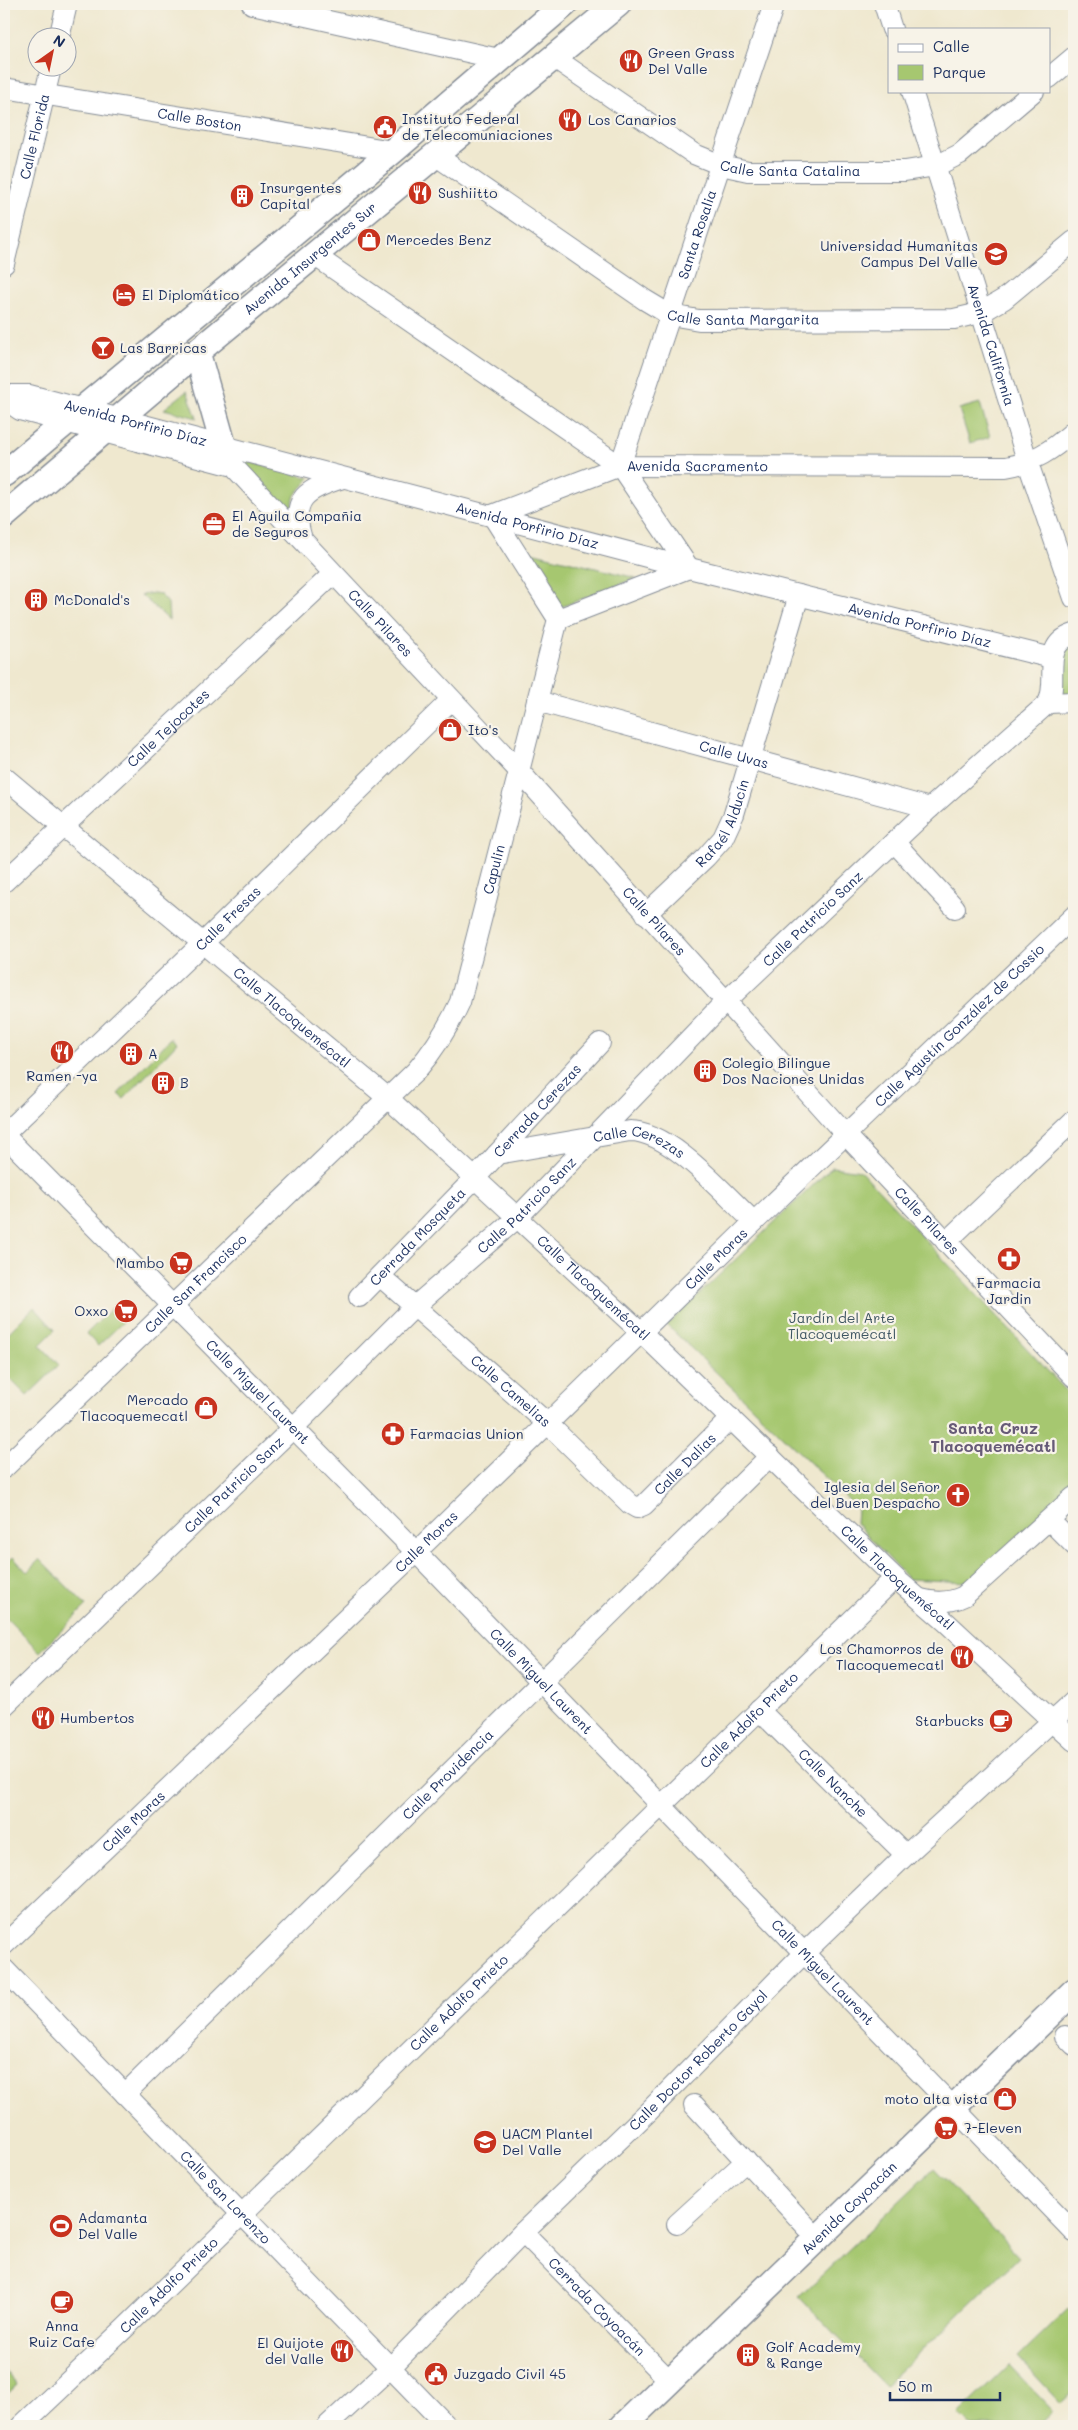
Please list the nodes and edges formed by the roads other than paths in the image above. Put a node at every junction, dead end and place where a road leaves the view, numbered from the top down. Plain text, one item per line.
1 (67, 4) edge
2 (252, 4) edge
3 (566, 4) edge
4 (618, 4) edge
5 (774, 4) edge
6 (884, 4) edge
7 (61, 28) edge
8 (892, 28) edge
9 (553, 57) junction
10 (1074, 57) edge
11 (498, 60) junction
12 (1050, 77) edge
13 (48, 78) edge
14 (4, 88) edge
15 (912, 92) edge
16 (1033, 92) edge
17 (44, 94) junction
18 (393, 151) junction
19 (435, 155) junction
20 (721, 166) junction
21 (936, 166) junction
22 (1074, 241) edge
23 (314, 255) junction
24 (4, 264) edge
25 (980, 313) junction
26 (670, 315) junction
27 (197, 352) junction
28 (4, 395) edge
29 (4, 399) edge
30 (76, 416) junction
31 (113, 425) junction
32 (1074, 431) edge
33 (228, 455) junction
34 (1028, 463) junction
35 (620, 466) junction
36 (4, 474) edge
37 (343, 478) junction
38 (492, 515) junction
39 (4, 516) edge
40 (304, 544) junction
41 (690, 568) junction
42 (333, 574) junction
43 (799, 595) junction
44 (1074, 598) edge
45 (558, 618) junction
46 (1074, 634) edge
47 (1052, 658) junction
48 (450, 700) junction
49 (537, 701) junction
50 (1074, 702) edge
51 (1048, 703) junction
52 (750, 758) junction
53 (520, 772) junction
54 (4, 777) edge
55 (930, 808) junction
56 (63, 825) junction
57 (894, 842) junction
58 (4, 882) edge
59 (955, 908) dead end
60 (646, 914) junction
61 (1074, 916) edge
62 (202, 944) junction
63 (725, 1002) junction
64 (600, 1043) dead end
65 (388, 1098) junction
66 (1074, 1120) edge
67 (4, 1135) edge
68 (846, 1135) junction
69 (593, 1137) junction
70 (498, 1154) junction
71 (475, 1178) junction
72 (517, 1218) junction
73 (754, 1222) junction
74 (946, 1242) junction
75 (380, 1276) junction
76 (359, 1296) dead end
77 (172, 1306) junction
78 (414, 1307) junction
79 (641, 1332) junction
80 (1074, 1377) edge
81 (731, 1418) junction
82 (547, 1423) junction
83 (293, 1428) junction
84 (770, 1456) junction
85 (4, 1468) edge
86 (1074, 1497) edge
87 (637, 1508) joint
88 (1050, 1520) junction
89 (1074, 1545) edge
90 (416, 1552) junction
91 (895, 1578) junction
92 (920, 1598) junction
93 (954, 1600) junction
94 (946, 1622) junction
95 (542, 1682) junction
96 (1074, 1701) edge
97 (4, 1706) edge
98 (759, 1710) junction
99 (1053, 1721) junction
100 (1074, 1741) edge
101 (661, 1806) junction
102 (906, 1854) junction
103 (4, 1945) edge
104 (805, 1952) junction
105 (4, 1968) edge
106 (1074, 1991) edge
107 (125, 2094) junction
108 (694, 2105) dead end
109 (953, 2106) junction
110 (746, 2161) junction
111 (242, 2214) junction
112 (677, 2224) dead end
113 (1072, 2224) edge
114 (523, 2232) junction
115 (817, 2238) junction
116 (390, 2368) junction
117 (670, 2381) junction
118 (21, 2426) edge
119 (328, 2426) edge
120 (447, 2426) edge
121 (624, 2426) edge

1 - 7 street
2 - 11 street
3 - 11 main road
4 - 9 main road, Avenida Insurgentes Sur
5 - 20 street, Santa Rosalia
6 - 8 street
9 - 19 main road, Avenida Insurgentes Sur
9 - 20 street, Calle Santa Catalina
10 - 12 street
11 - 18 main road
13 - 17 street, Calle Florida
14 - 17 street, Calle Boston
15 - 21 street, Avenida California
16 - 21 street, Calle Santa Catalina
17 - 18 street, Calle Boston
17 - 24 street, Calle Florida
18 - 30 main road
19 - 23 main road, Avenida Insurgentes Sur
19 - 26 street, Calle Santa Margarita
20 - 21 street, Calle Santa Catalina
20 - 26 street, Santa Rosalia
21 - 25 street, Avenida California
22 - 25 street, Calle Santa Margarita
23 - 27 main road, Avenida Insurgentes Sur
23 - 35 street, Avenida Sacramento
25 - 26 street, Calle Santa Margarita
25 - 34 street, Avenida California
26 - 35 street, Santa Rosalia
27 - 31 main road, Avenida Insurgentes Sur
27 - 33 main road
28 - 30 street, Avenida Porfirio Díaz
29 - 30 street, Avenida Porfirio Díaz
30 - 31 street, Avenida Porfirio Díaz
30 - 36 main road
31 - 33 street, Avenida Porfirio Díaz
31 - 39 main road, Avenida Insurgentes Sur
32 - 34 street, Avenida Sacramento
33 - 37 street, Avenida Porfirio Díaz
33 - 40 street, Calle Pilares
34 - 35 street, Avenida Sacramento
34 - 44 street, Avenida California
35 - 38 street
35 - 41 street
37 - 38 street, Avenida Porfirio Díaz
37 - 40 street
38 - 41 street, Avenida Porfirio Díaz
38 - 45 street
40 - 42 street, Calle Pilares
41 - 43 street, Avenida Porfirio Díaz
41 - 45 street
42 - 48 street, Calle Pilares
42 - 56 street, Calle Tejocotes
43 - 47 street, Avenida Porfirio Díaz
43 - 52 street, Rafaél Alducín
45 - 49 street, Capulin
46 - 47 street
47 - 51 street
48 - 53 street, Calle Pilares
48 - 62 street, Calle Fresas
49 - 52 street, Calle Uvas
49 - 53 street, Capulin
50 - 51 street
51 - 55 street, Calle Patricio Sanz
52 - 55 street, Calle Uvas
52 - 60 street, Rafaél Alducín
53 - 60 street, Calle Pilares
53 - 65 street, Capulin
54 - 56 street, Calle Tlacoquemécatl
55 - 57 street, Calle Patricio Sanz
56 - 58 street, Calle Tejocotes
56 - 62 street, Calle Tlacoquemécatl
57 - 59 street
57 - 63 street, Calle Patricio Sanz
60 - 63 street, Calle Pilares
61 - 68 street, Calle Agustín González de Cossio
62 - 65 street, Calle Tlacoquemécatl
62 - 67 street, Calle Fresas
63 - 68 street, Calle Pilares
63 - 69 street, Calle Patricio Sanz
64 - 70 street, Cerrada Cerezas
65 - 71 street, Calle Tlacoquemécatl
65 - 77 street, Calle San Francisco
66 - 74 street
67 - 77 street, Calle Miguel Laurent
68 - 73 street, Calle Moras
68 - 74 street, Calle Pilares
69 - 70 street, Calle Cerezas
69 - 72 street, Calle Patricio Sanz
69 - 73 street, Calle Cerezas
70 - 71 street, Cerrada Cerezas
71 - 72 street, Calle Tlacoquemécatl
71 - 75 street, Cerrada Mosqueta
72 - 78 street, Calle Patricio Sanz
72 - 79 street, Calle Tlacoquemécatl
73 - 79 street, Calle Moras
74 - 80 street, Calle Pilares
75 - 76 street, Cerrada Mosqueta
75 - 78 street, Calle Camelias
77 - 83 street, Calle Miguel Laurent
77 - 85 street, Calle San Francisco
78 - 82 street, Calle Camelias
78 - 83 street, Calle Patricio Sanz
79 - 81 street, Calle Tlacoquemécatl
79 - 82 street, Calle Moras
81 - 84 street, Calle Tlacoquemécatl
81 - 87 street, Calle Dalias
82 - 87 street, Calle Camelias
82 - 90 street, Calle Moras
83 - 90 street, Calle Miguel Laurent
83 - 97 street, Calle Patricio Sanz
84 - 91 street, Calle Tlacoquemécatl
84 - 95 street, Calle Providencia
86 - 88 street
88 - 89 street
88 - 93 street
90 - 95 street, Calle Miguel Laurent
90 - 103 street, Calle Moras
91 - 92 street, Calle Tlacoquemécatl
91 - 98 street, Calle Adolfo Prieto
92 - 93 street
92 - 94 street, Calle Tlacoquemécatl
93 - 94 street
94 - 99 street, Calle Tlacoquemécatl
95 - 101 street, Calle Miguel Laurent
95 - 107 street, Calle Providencia
96 - 99 street, Calle Doctor Roberto Gayol
98 - 101 street, Calle Adolfo Prieto
98 - 102 street, Calle Nanche
99 - 100 street, Calle Tlacoquemécatl
99 - 102 street, Calle Doctor Roberto Gayol
101 - 104 street, Calle Miguel Laurent
101 - 111 street, Calle Adolfo Prieto
102 - 104 street, Calle Doctor Roberto Gayol
104 - 109 street, Calle Miguel Laurent
104 - 114 street, Calle Doctor Roberto Gayol
105 - 107 street, Calle San Lorenzo
106 - 109 main road, Avenida Coyoacán
107 - 111 street, Calle San Lorenzo
108 - 110 street
109 - 113 street, Calle Miguel Laurent
109 - 115 main road, Avenida Coyoacán
110 - 112 street
110 - 115 street
111 - 116 street, Calle San Lorenzo
111 - 118 street, Calle Adolfo Prieto
114 - 116 street, Calle Doctor Roberto Gayol
114 - 117 street, Cerrada Coyoacán
115 - 117 main road, Avenida Coyoacán
116 - 119 street, Calle Doctor Roberto Gayol
116 - 120 street, Calle San Lorenzo
117 - 121 main road, Avenida Coyoacán

